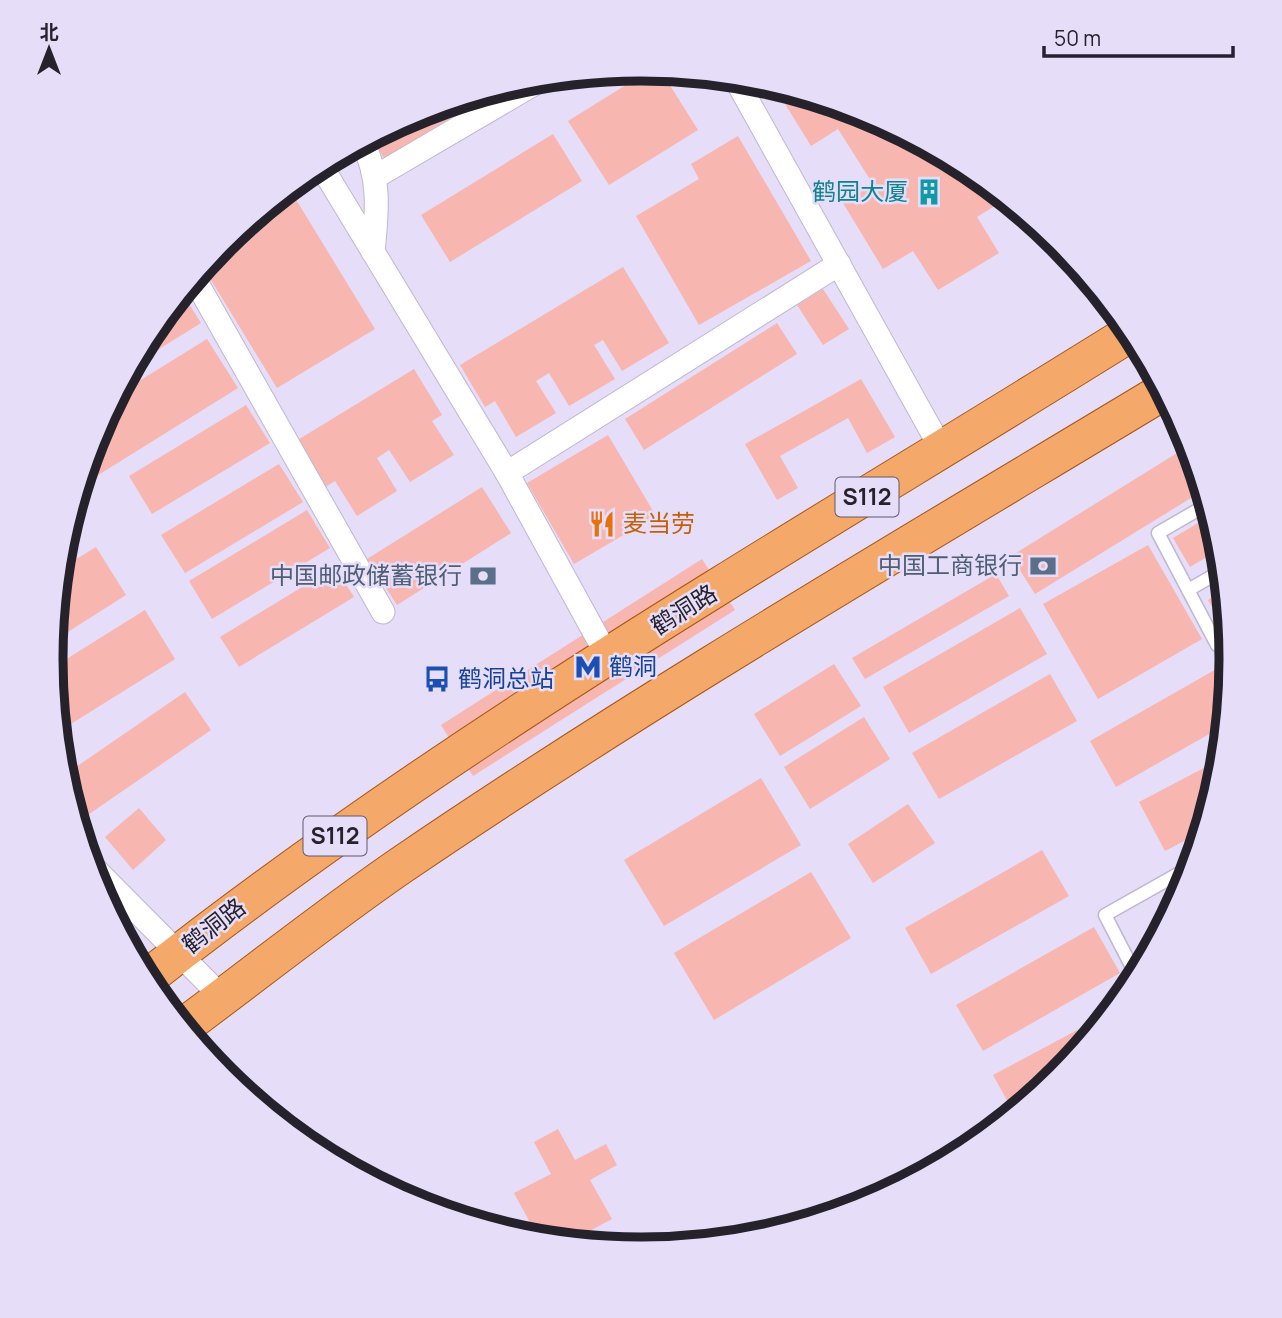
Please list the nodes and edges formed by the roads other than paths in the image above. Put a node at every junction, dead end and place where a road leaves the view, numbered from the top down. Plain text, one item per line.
1 (742, 90) edge
2 (514, 95) edge
3 (365, 151) edge
4 (326, 174) edge
5 (375, 177) junction
6 (373, 252) junction
7 (839, 264) junction
8 (199, 287) edge
9 (1122, 338) edge
10 (1155, 396) edge
11 (942, 450) junction
12 (507, 473) junction
13 (1199, 509) edge
14 (1213, 576) edge
15 (1188, 590) junction
16 (383, 612) dead end
17 (1219, 644) edge
18 (608, 657) junction
19 (1177, 874) edge
20 (108, 882) edge
21 (179, 953) junction
22 (1131, 965) edge
23 (155, 972) edge
24 (222, 997) junction
25 (190, 1021) edge

1 - 7 street
2 - 5 street
3 - 5 street
4 - 6 street
5 - 6 street
6 - 12 street
7 - 11 street
7 - 12 street
8 - 16 street
9 - 11 main road, 鹤洞路 / S112
10 - 24 main road, S112
11 - 18 main road, 鹤洞路 / S112
12 - 18 street
13 - 15 lane
14 - 15 lane
15 - 17 lane
18 - 21 main road, 鹤洞路 / S112
19 - 22 lane
20 - 21 street
21 - 23 main road, 鹤洞路 / S112
21 - 24 street
24 - 25 main road, S112

